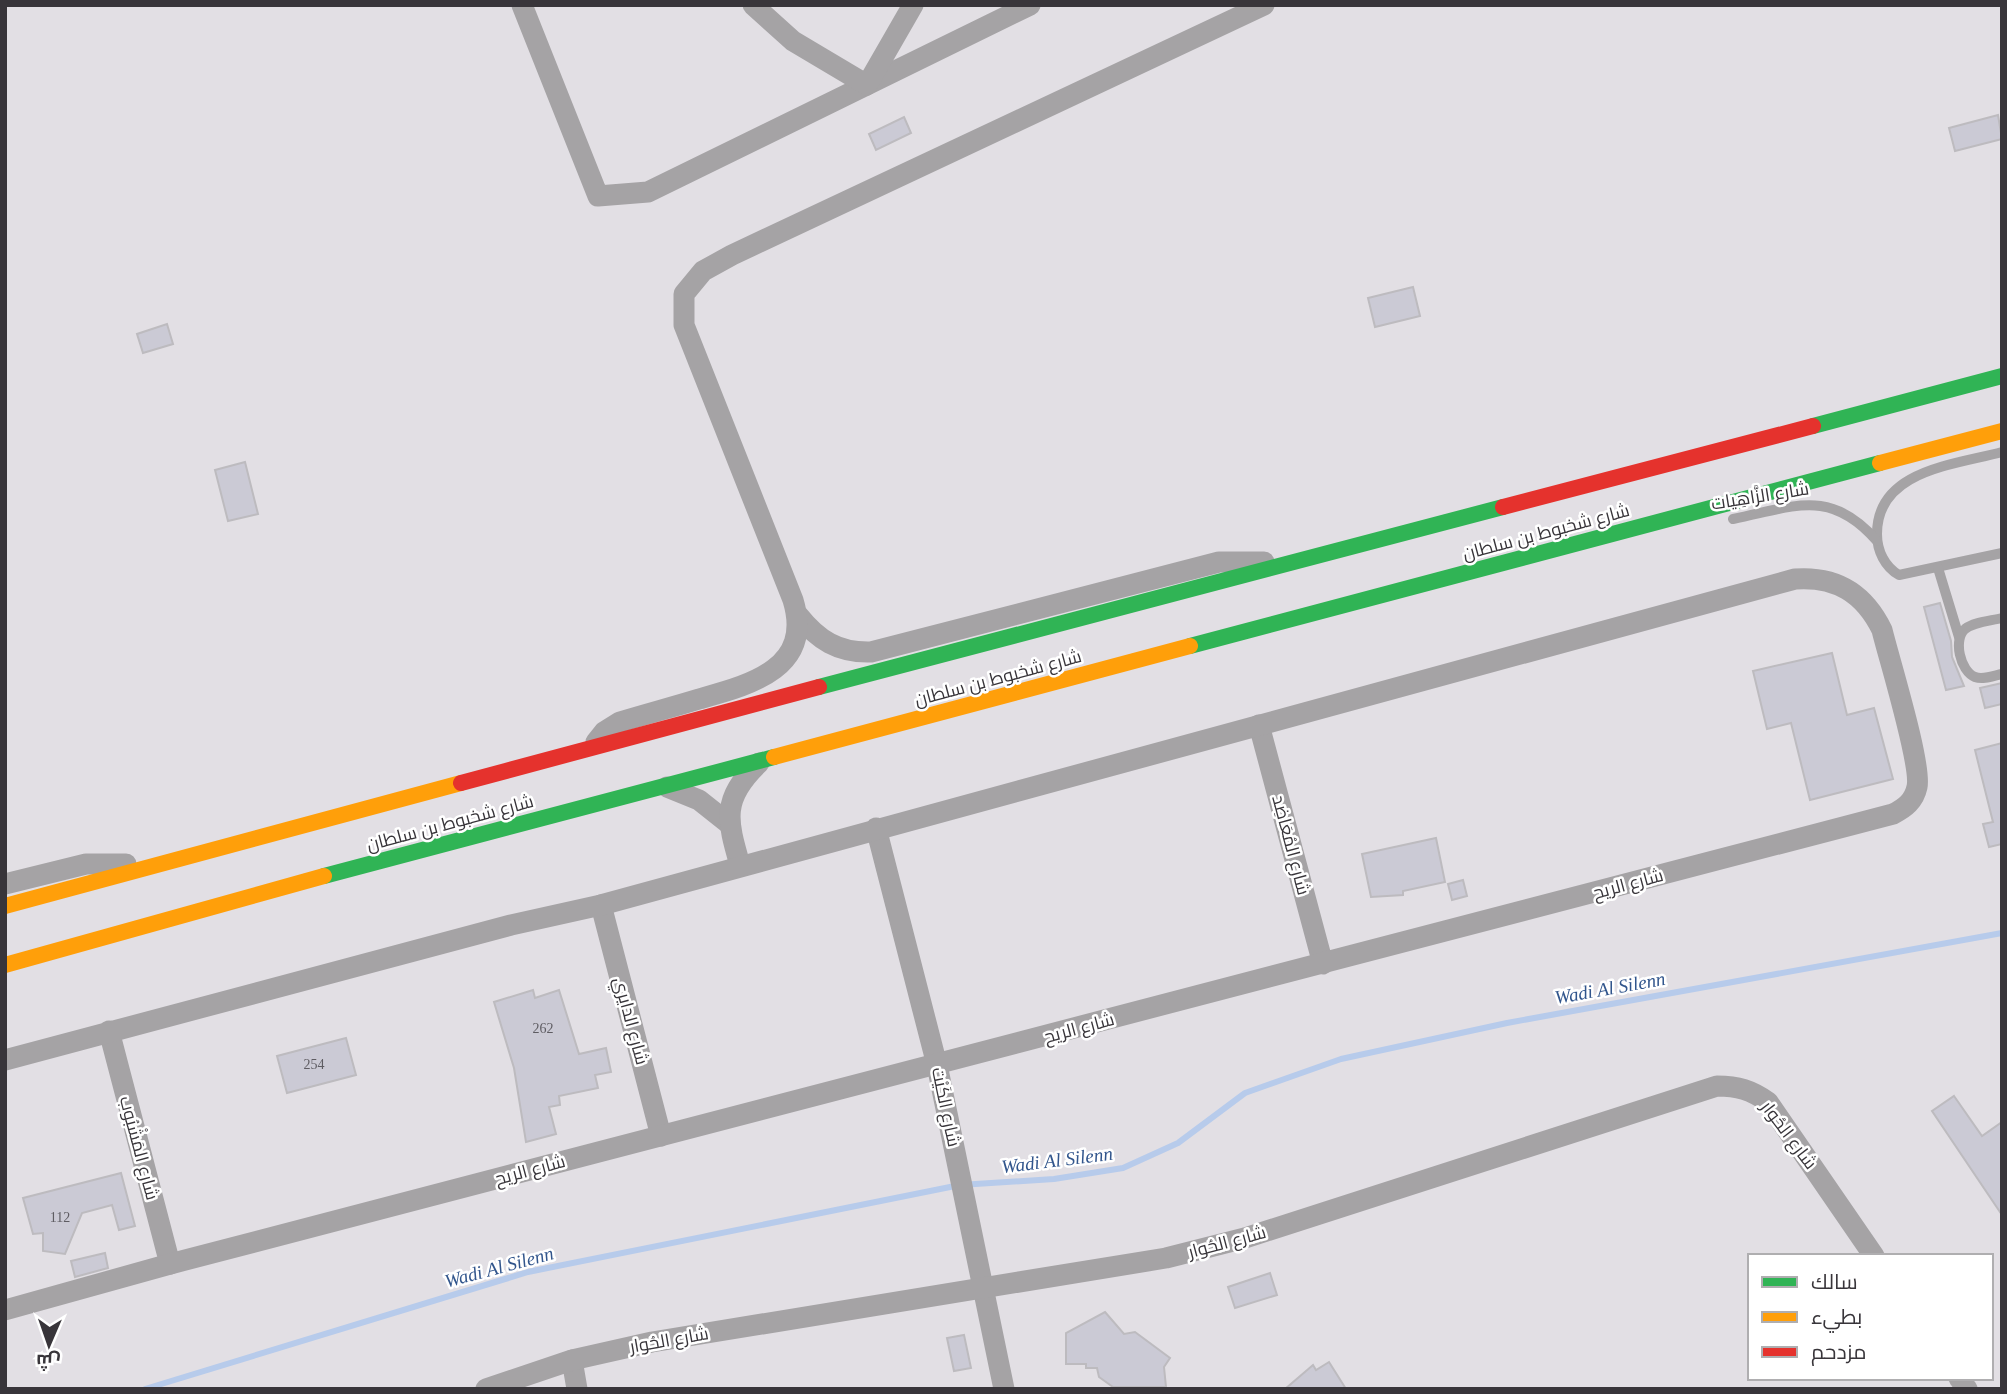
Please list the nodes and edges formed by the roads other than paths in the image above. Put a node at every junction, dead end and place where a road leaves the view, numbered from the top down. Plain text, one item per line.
1 (522, 5) edge
2 (753, 5) edge
3 (913, 5) edge
4 (1030, 5) edge
5 (1264, 5) edge
6 (867, 85) junction
7 (2002, 376) edge
8 (2002, 431) edge
9 (2002, 452) edge
10 (1717, 522) dead end
11 (1704, 523) dead end
12 (1636, 528) junction
13 (1877, 541) junction
14 (2002, 553) edge
15 (1278, 565) junction
16 (1938, 568) junction
17 (798, 615) junction
18 (2002, 618) edge
19 (1959, 636) junction
20 (2002, 674) edge
21 (1259, 725) junction
22 (592, 747) junction
23 (762, 761) junction
24 (665, 786) junction
25 (728, 823) junction
26 (876, 828) junction
27 (740, 865) junction
28 (145, 867) junction
29 (5, 884) edge
30 (601, 905) junction
31 (5, 906) edge
32 (1323, 964) junction
33 (5, 965) edge
34 (109, 1031) junction
35 (5, 1060) edge
36 (937, 1065) junction
37 (661, 1136) junction
38 (1873, 1254) edge
39 (170, 1264) junction
40 (985, 1287) junction
41 (5, 1310) edge
42 (572, 1360) junction
43 (486, 1389) edge
44 (577, 1389) edge
45 (1004, 1389) edge

1 - 6 street
2 - 6 street
3 - 6 street
4 - 6 street
5 - 17 street
7 - 15 main road, شارع شخبوط بن سلطان
8 - 12 main road, شارع شخبوط بن سلطان
9 - 13 lane
10 - 13 lane, شارع الزَّاهِيات
11 - 12 lane, شارع الزَّاهِيات
12 - 23 main road, شارع شخبوط بن سلطان
13 - 16 lane, شارع الزَّاهِيات
14 - 16 lane, شارع الزَّاهِيات
15 - 17 street
15 - 22 main road, شارع شخبوط بن سلطان
16 - 19 lane
17 - 22 street
18 - 19 lane
19 - 20 lane
21 - 26 street, شارع الريح
21 - 32 street, شارع المُعَاضِد
21 - 32 street, شارع الريح
22 - 28 main road, شارع شخبوط بن سلطان
23 - 24 main road, شارع شخبوط بن سلطان
23 - 25 street
24 - 25 street
24 - 33 main road, شارع شخبوط بن سلطان
25 - 27 street
26 - 27 street, شارع الريح
26 - 36 street, شارع الكَيْت
27 - 30 street, شارع الريح
28 - 29 street
28 - 31 main road, شارع شخبوط بن سلطان
30 - 34 street, شارع الريح
30 - 37 street, شارع الدايري
32 - 36 street, شارع الريح
34 - 35 street, شارع الريح
34 - 39 street, شارع المَشْبُوب
36 - 37 street, شارع الريح
36 - 40 street, شارع الكَيْت
37 - 39 street, شارع الريح
38 - 40 street, شارع الحُوار
39 - 41 street, شارع الريح
40 - 42 street, شارع الحُوار
40 - 45 street, شارع الكَيْت
42 - 43 street, شارع الحُوار
42 - 44 street

